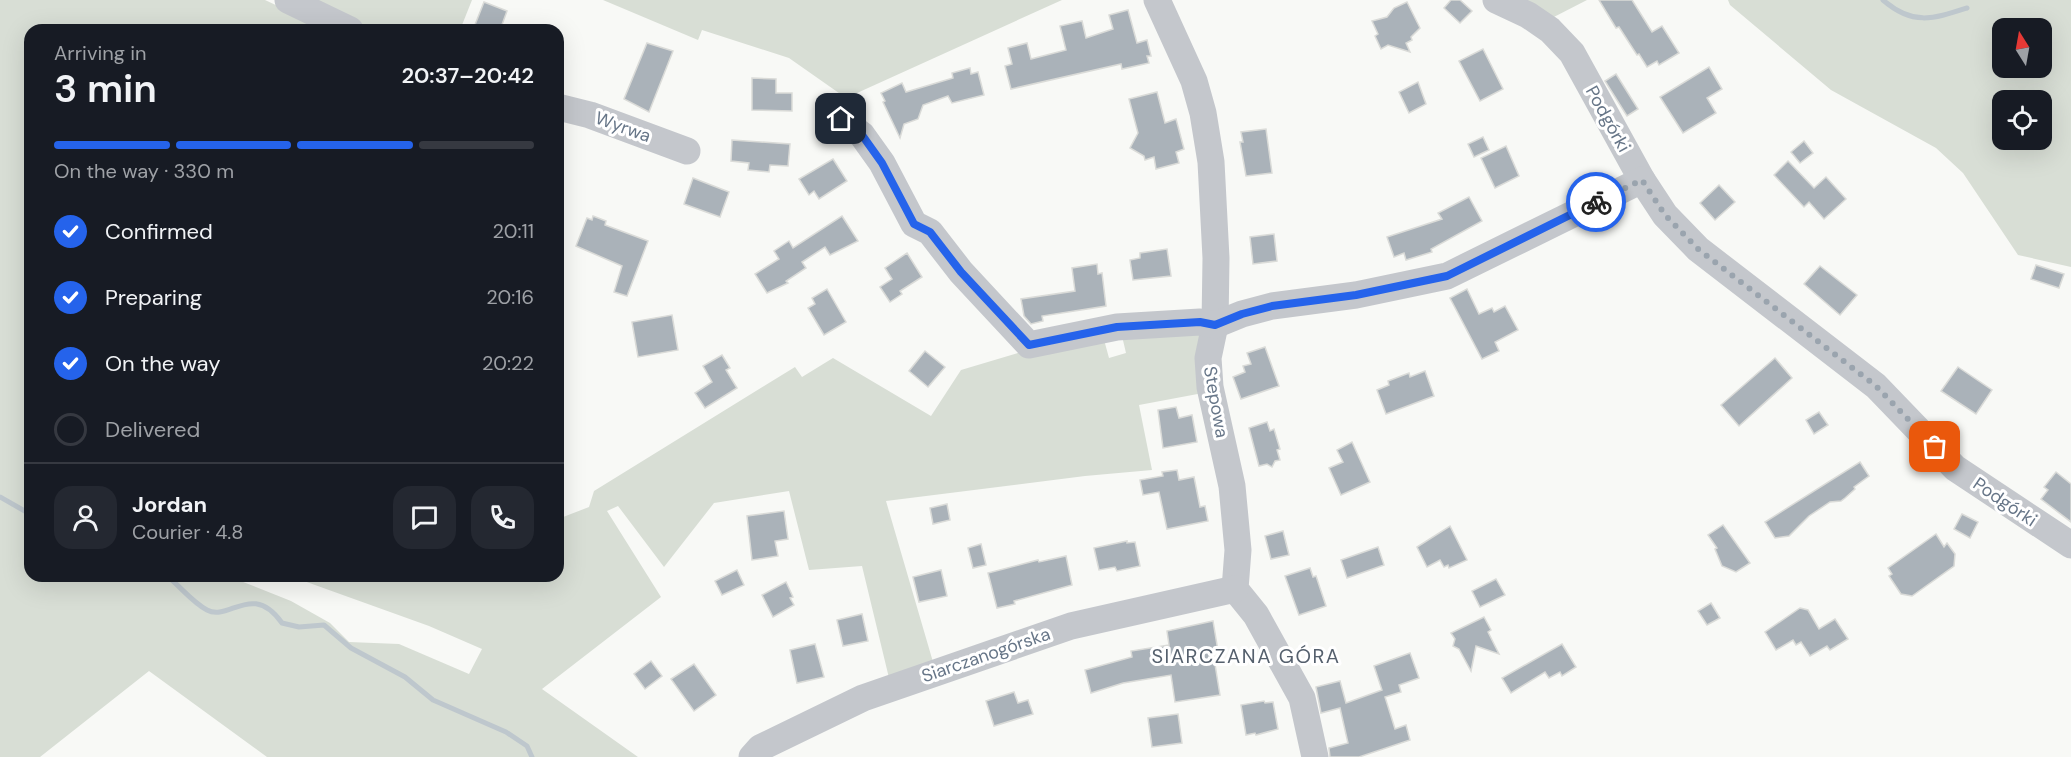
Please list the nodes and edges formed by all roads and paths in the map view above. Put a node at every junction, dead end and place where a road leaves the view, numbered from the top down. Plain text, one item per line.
1 (288, 0) edge
2 (1157, 0) edge
3 (1496, 0) edge
4 (338, 24) edge
5 (564, 108) edge
6 (841, 119) dead end
7 (687, 151) dead end
8 (1642, 180) junction
9 (1215, 325) junction
10 (2071, 545) edge
11 (1235, 589) junction
12 (752, 757) edge
13 (1315, 757) edge

1 - 4 street
2 - 9 street, Stepowa
3 - 8 street, Podgórki
5 - 7 street, Wyrwa
6 - 9 street
8 - 9 street
8 - 10 street, Podgórki
9 - 11 street, Stepowa
11 - 12 street, Siarczanogórska
11 - 13 street

